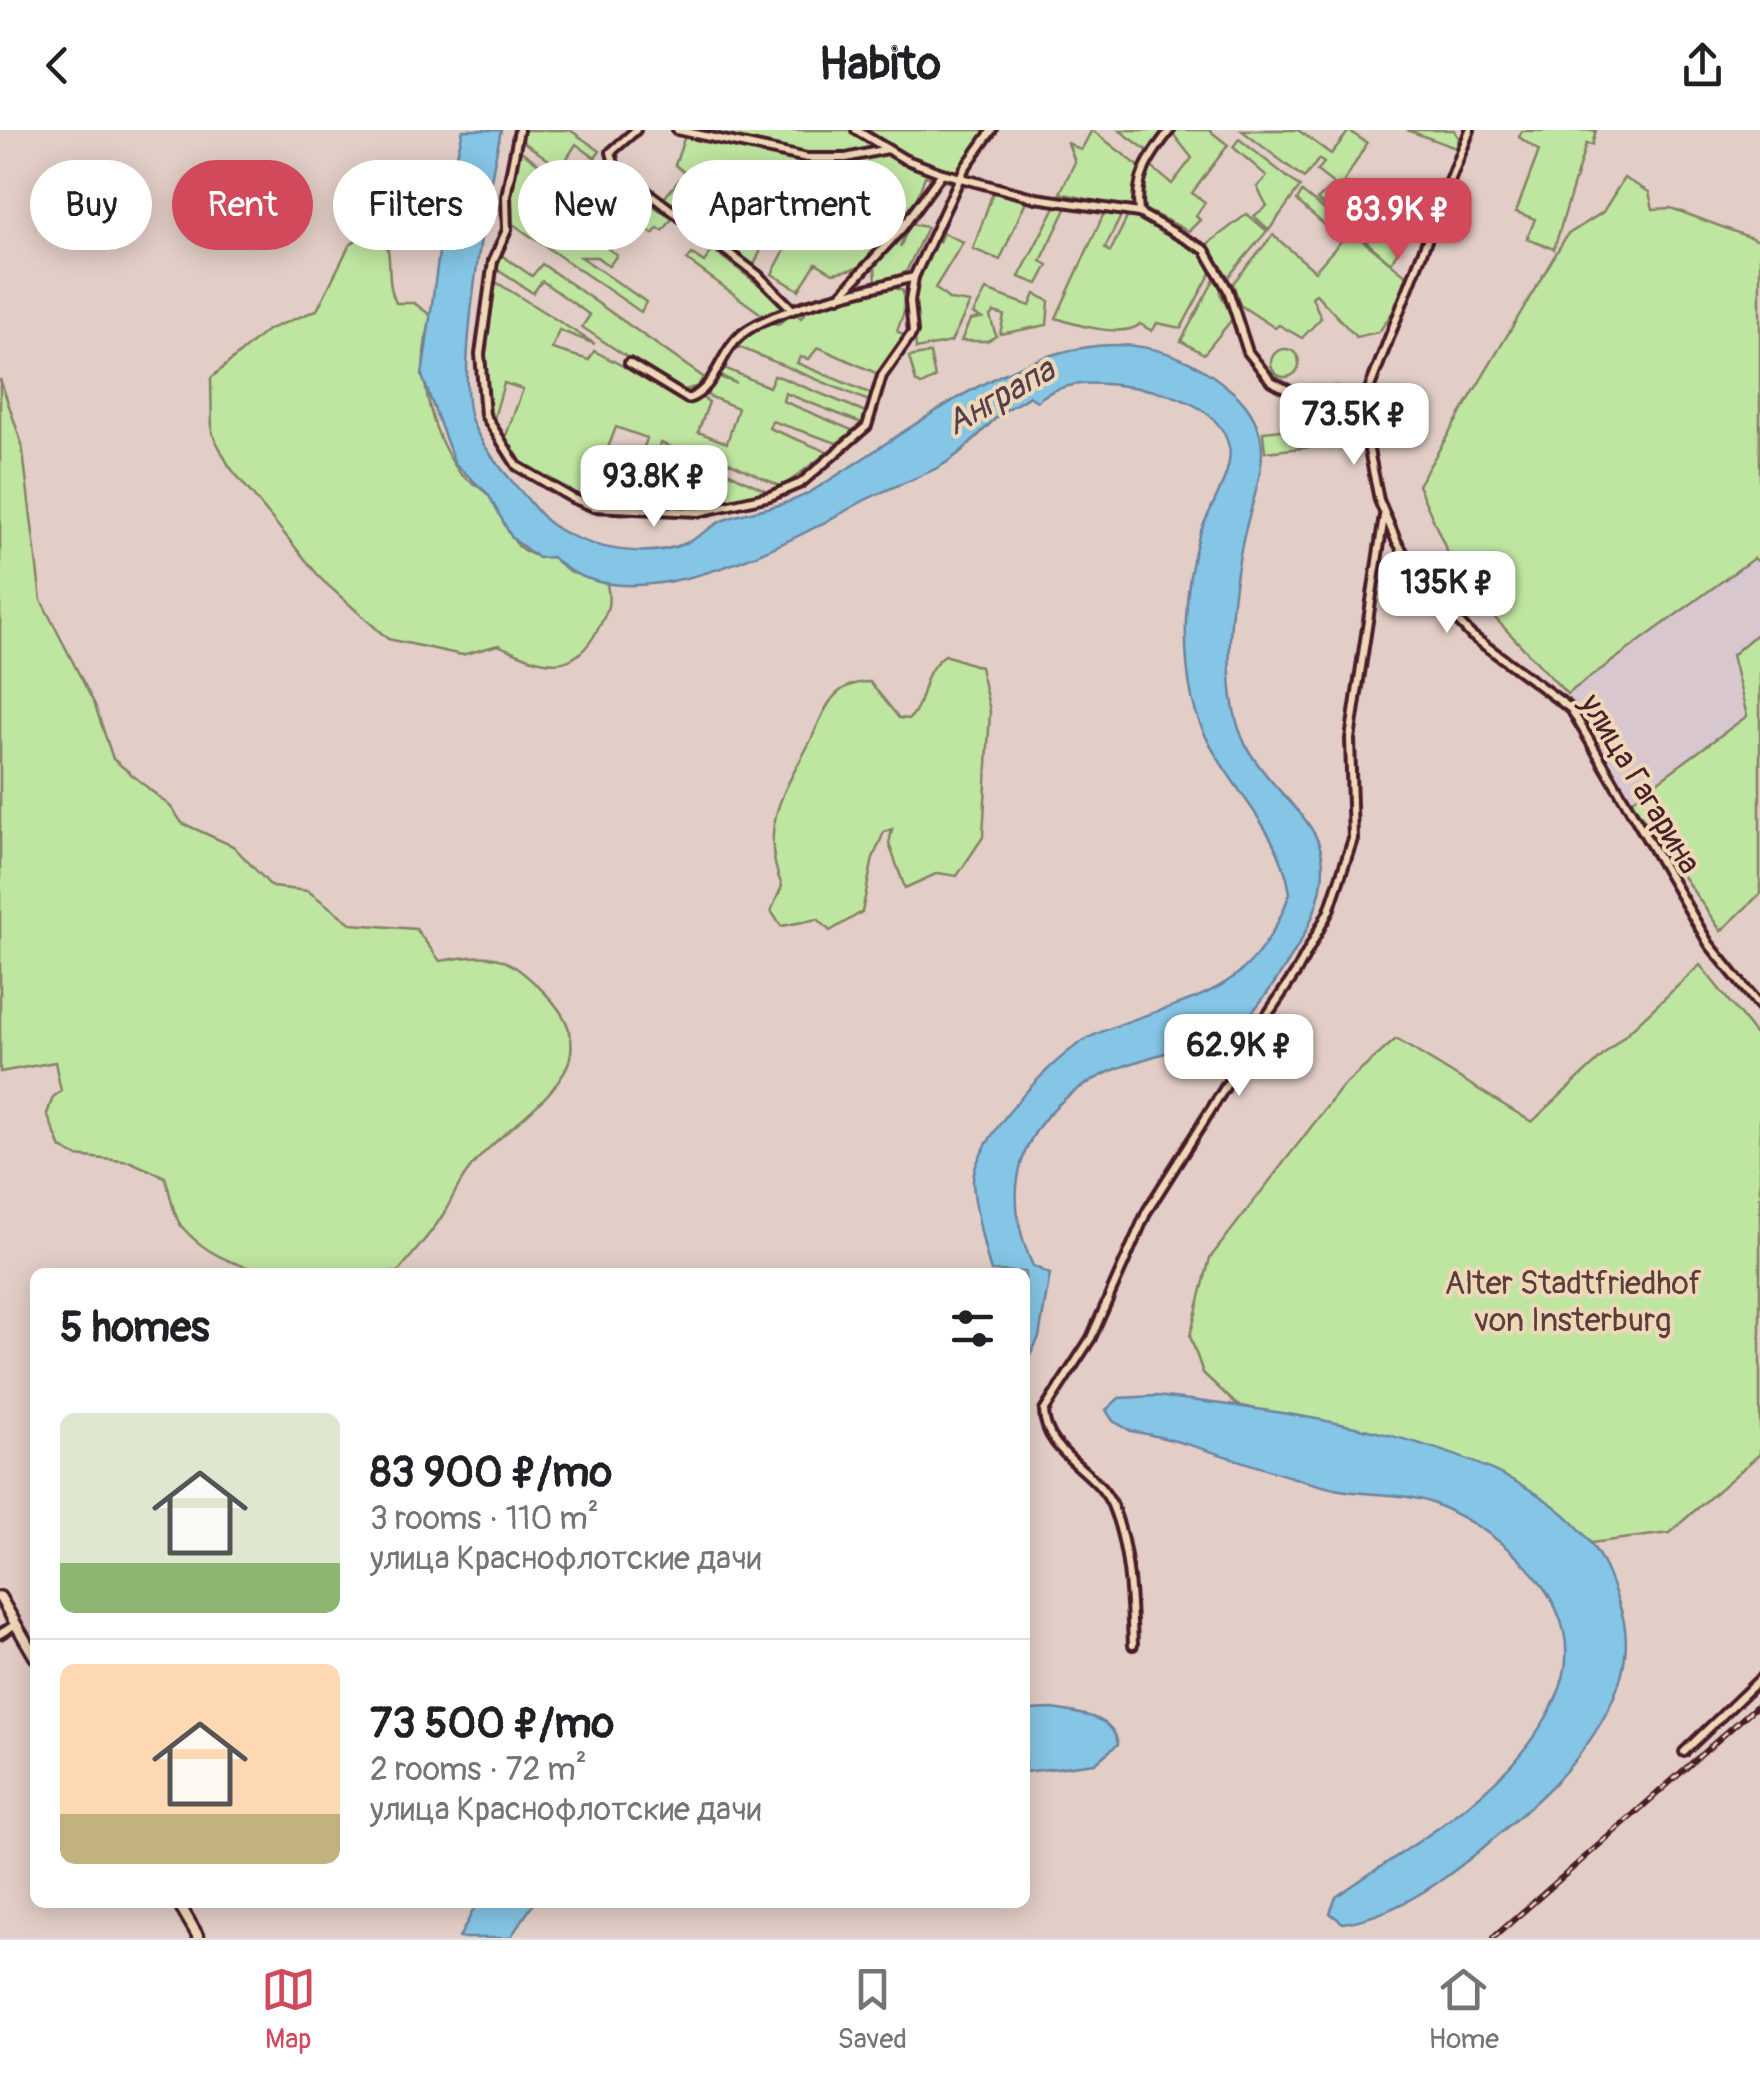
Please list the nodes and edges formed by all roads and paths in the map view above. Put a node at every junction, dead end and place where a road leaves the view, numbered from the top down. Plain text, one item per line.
1 (519, 130) edge
2 (636, 130) edge
3 (677, 130) edge
4 (856, 130) edge
5 (992, 130) edge
6 (1170, 130) edge
7 (1466, 132) edge
8 (887, 149) junction
9 (942, 173) junction
10 (963, 178) junction
11 (1139, 213) junction
12 (914, 276) junction
13 (839, 297) junction
14 (793, 310) junction
15 (628, 363) dead end
16 (1361, 410) junction
17 (1384, 514) junction
18 (1760, 1007) edge
19 (0, 1597) edge
20 (16, 1624) junction
21 (0, 1634) edge
22 (1133, 1645) dead end
23 (30, 1648) edge
24 (1760, 1679) edge
25 (1684, 1752) dead end
26 (181, 1908) edge
27 (198, 1938) edge

1 - 12 street
2 - 14 street
3 - 8 street
4 - 8 street
5 - 10 street
6 - 11 street
7 - 16 street
8 - 9 street
9 - 10 street
9 - 13 street
10 - 11 street
10 - 12 street
11 - 16 street
12 - 13 street
13 - 14 street
14 - 15 street
16 - 17 street
17 - 18 street, улица Гагарина
17 - 22 street
19 - 20 street
20 - 21 street
20 - 23 street
24 - 25 street
26 - 27 street

